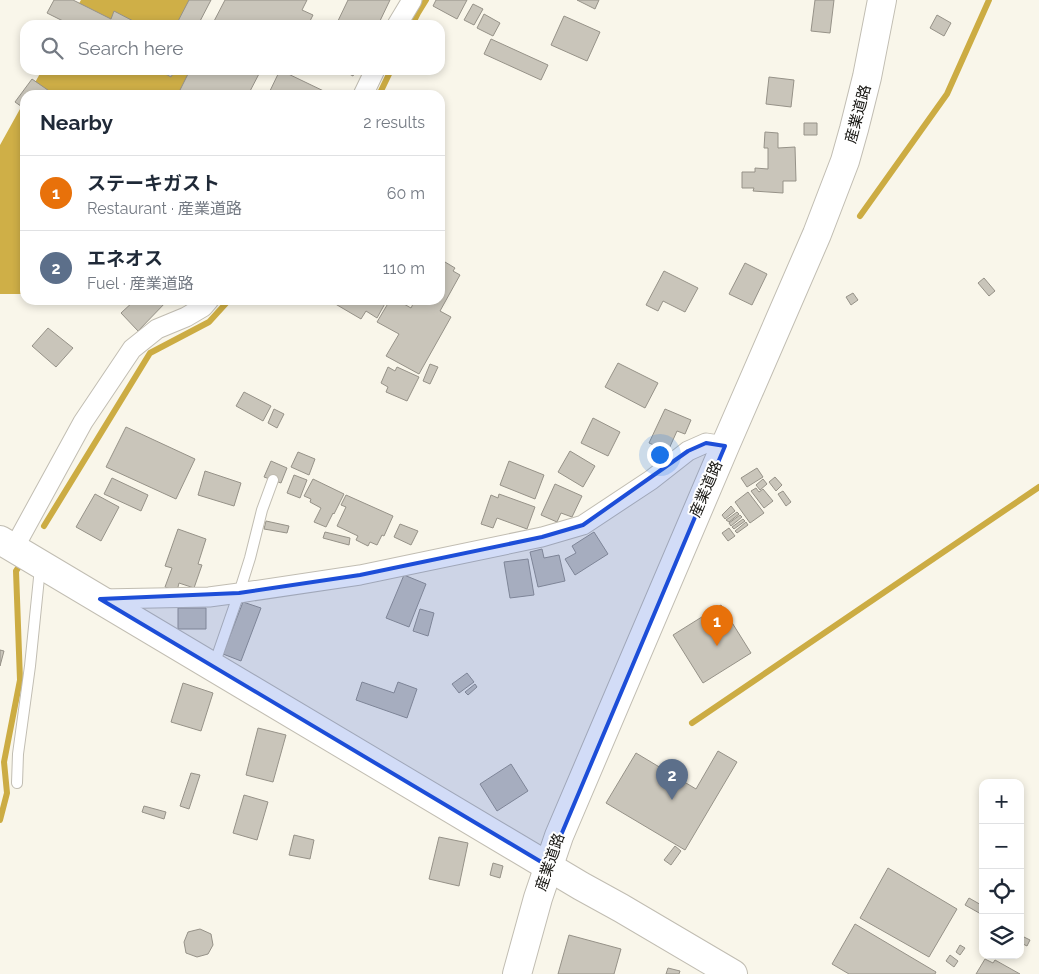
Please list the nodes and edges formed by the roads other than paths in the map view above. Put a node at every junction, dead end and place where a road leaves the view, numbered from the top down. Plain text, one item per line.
1 (412, 0) edge
2 (882, 0) edge
3 (399, 20) edge
4 (373, 75) edge
5 (365, 90) edge
6 (204, 305) edge
7 (725, 446) junction
8 (273, 480) dead end
9 (7, 544) edge
10 (41, 565) junction
11 (239, 593) junction
12 (100, 600) junction
13 (213, 666) junction
14 (17, 783) dead end
15 (548, 866) junction
16 (517, 974) edge
17 (734, 974) edge

1 - 3 street
2 - 7 main road, 産業道路
4 - 5 street
6 - 9 street
7 - 11 street
7 - 15 main road, 産業道路
8 - 11 lane
9 - 10 main road
10 - 12 main road
10 - 14 lane
11 - 12 street
11 - 13 lane
12 - 13 main road
13 - 15 main road
15 - 16 main road, 産業道路
15 - 17 main road

